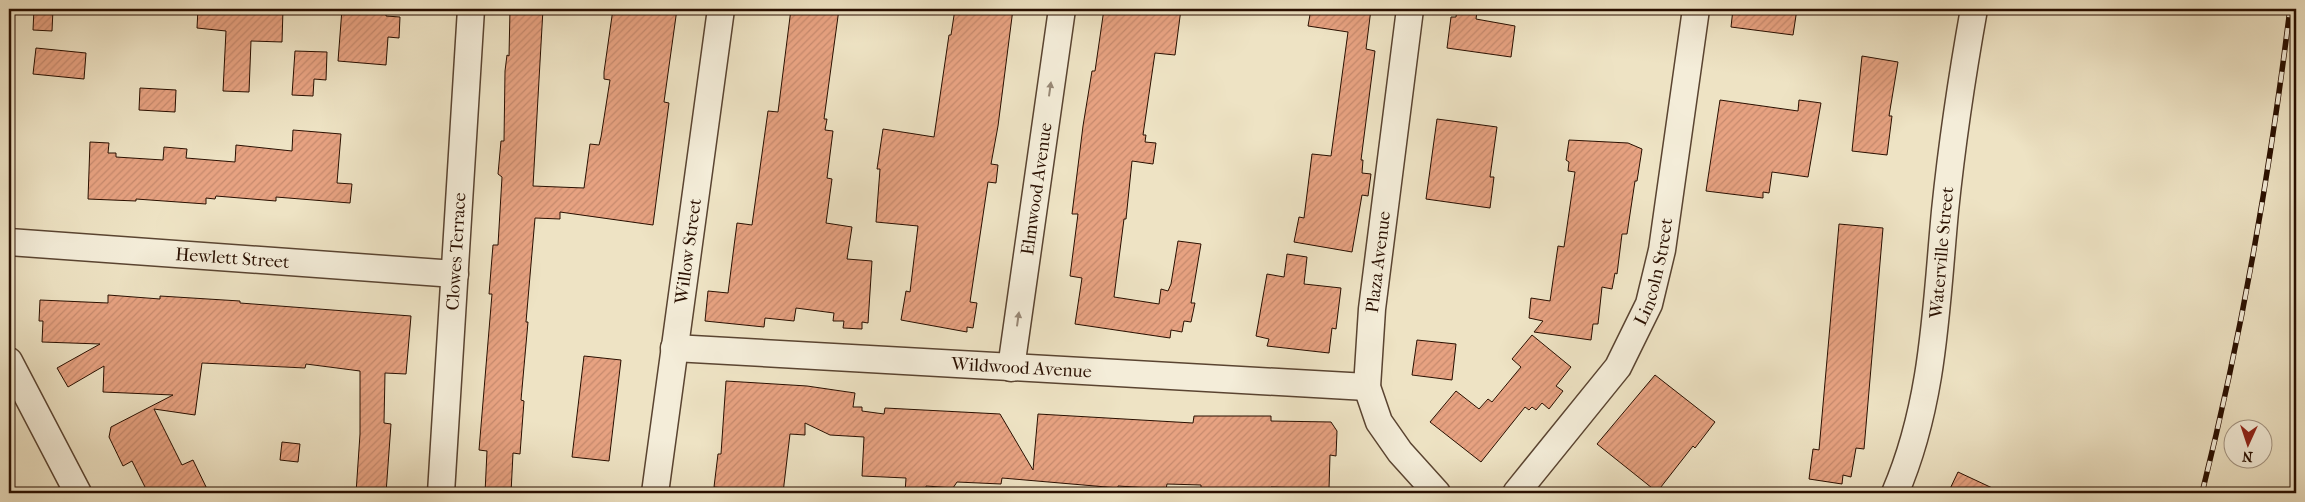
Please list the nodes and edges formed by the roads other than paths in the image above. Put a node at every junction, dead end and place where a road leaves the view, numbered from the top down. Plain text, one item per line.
1 (471, 9) edge
2 (721, 9) edge
3 (1062, 9) edge
4 (1410, 9) edge
5 (1696, 9) edge
6 (1974, 9) edge
7 (9, 242) edge
8 (455, 274) junction
9 (674, 348) junction
10 (9, 361) edge
11 (1011, 368) junction
12 (1367, 388) junction
13 (78, 493) edge
14 (441, 493) edge
15 (655, 493) edge
16 (1436, 493) edge
17 (1516, 493) edge
18 (1895, 493) edge

1 - 8 street, Clowes Terrace
2 - 9 street, Willow Street
11 -> 3 street, Elmwood Avenue
4 - 12 street, Plaza Avenue
5 - 17 street, Lincoln Street
6 - 18 street, Waterville Street
7 - 8 street, Hewlett Street
8 - 14 street, Clowes Terrace
9 - 11 street, Wildwood Avenue
9 - 15 street, Willow Street
10 - 13 street
11 - 12 street, Wildwood Avenue
12 - 16 street, Plaza Avenue

